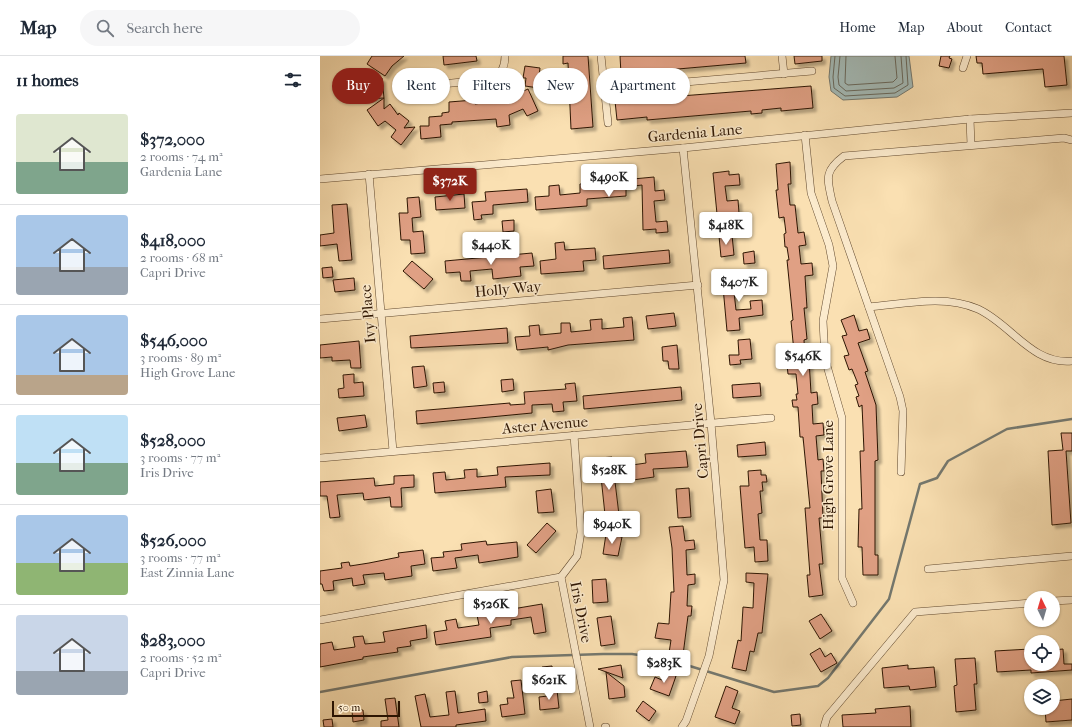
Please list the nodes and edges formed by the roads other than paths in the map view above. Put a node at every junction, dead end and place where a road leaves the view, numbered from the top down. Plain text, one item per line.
1 (505, 56) edge
2 (601, 56) edge
3 (782, 56) edge
4 (967, 56) edge
5 (602, 68) edge
6 (963, 68) dead end
7 (812, 71) dead end
8 (784, 74) junction
9 (690, 82) edge
10 (450, 84) edge
11 (606, 104) edge
12 (1072, 113) edge
13 (970, 119) junction
14 (608, 123) dead end
15 (805, 135) junction
16 (1072, 140) edge
17 (971, 145) junction
18 (683, 148) junction
19 (369, 174) junction
20 (320, 179) edge
21 (698, 285) junction
22 (869, 307) junction
23 (381, 314) junction
24 (320, 319) edge
25 (1072, 361) edge
26 (771, 418) dead end
27 (712, 423) junction
28 (574, 435) junction
29 (393, 451) junction
30 (320, 458) edge
31 (901, 472) dead end
32 (1072, 556) edge
33 (928, 569) dead end
34 (561, 577) junction
35 (1072, 600) edge
36 (1060, 601) edge
37 (854, 603) dead end
38 (1024, 604) edge
39 (320, 620) edge
40 (590, 727) edge
41 (682, 727) edge
42 (824, 727) edge

1 - 10 street
2 - 5 street
3 - 8 street
4 - 6 street
7 - 8 street
8 - 9 street
11 - 14 street
12 - 13 street, Gardenia Lane
13 - 15 street, Gardenia Lane
13 - 17 street
15 - 18 street, Gardenia Lane
15 - 37 street, High Grove Lane
16 - 17 street
17 - 22 street
18 - 19 street, Gardenia Lane
18 - 21 street, Capri Drive
19 - 20 street, Gardenia Lane
19 - 23 street, Ivy Place
21 - 23 street, Holly Way
21 - 27 street, Capri Drive
22 - 25 street
22 - 31 street
23 - 24 street, Holly Way
23 - 29 street, Ivy Place
26 - 27 street, Aster Avenue
27 - 28 street, Aster Avenue
27 - 41 street, Capri Drive
28 - 29 street, Aster Avenue
28 - 34 street, Iris Drive
29 - 30 street, Aster Avenue
32 - 33 street
34 - 39 street
34 - 40 street, Iris Drive
35 - 36 street
38 - 42 street

